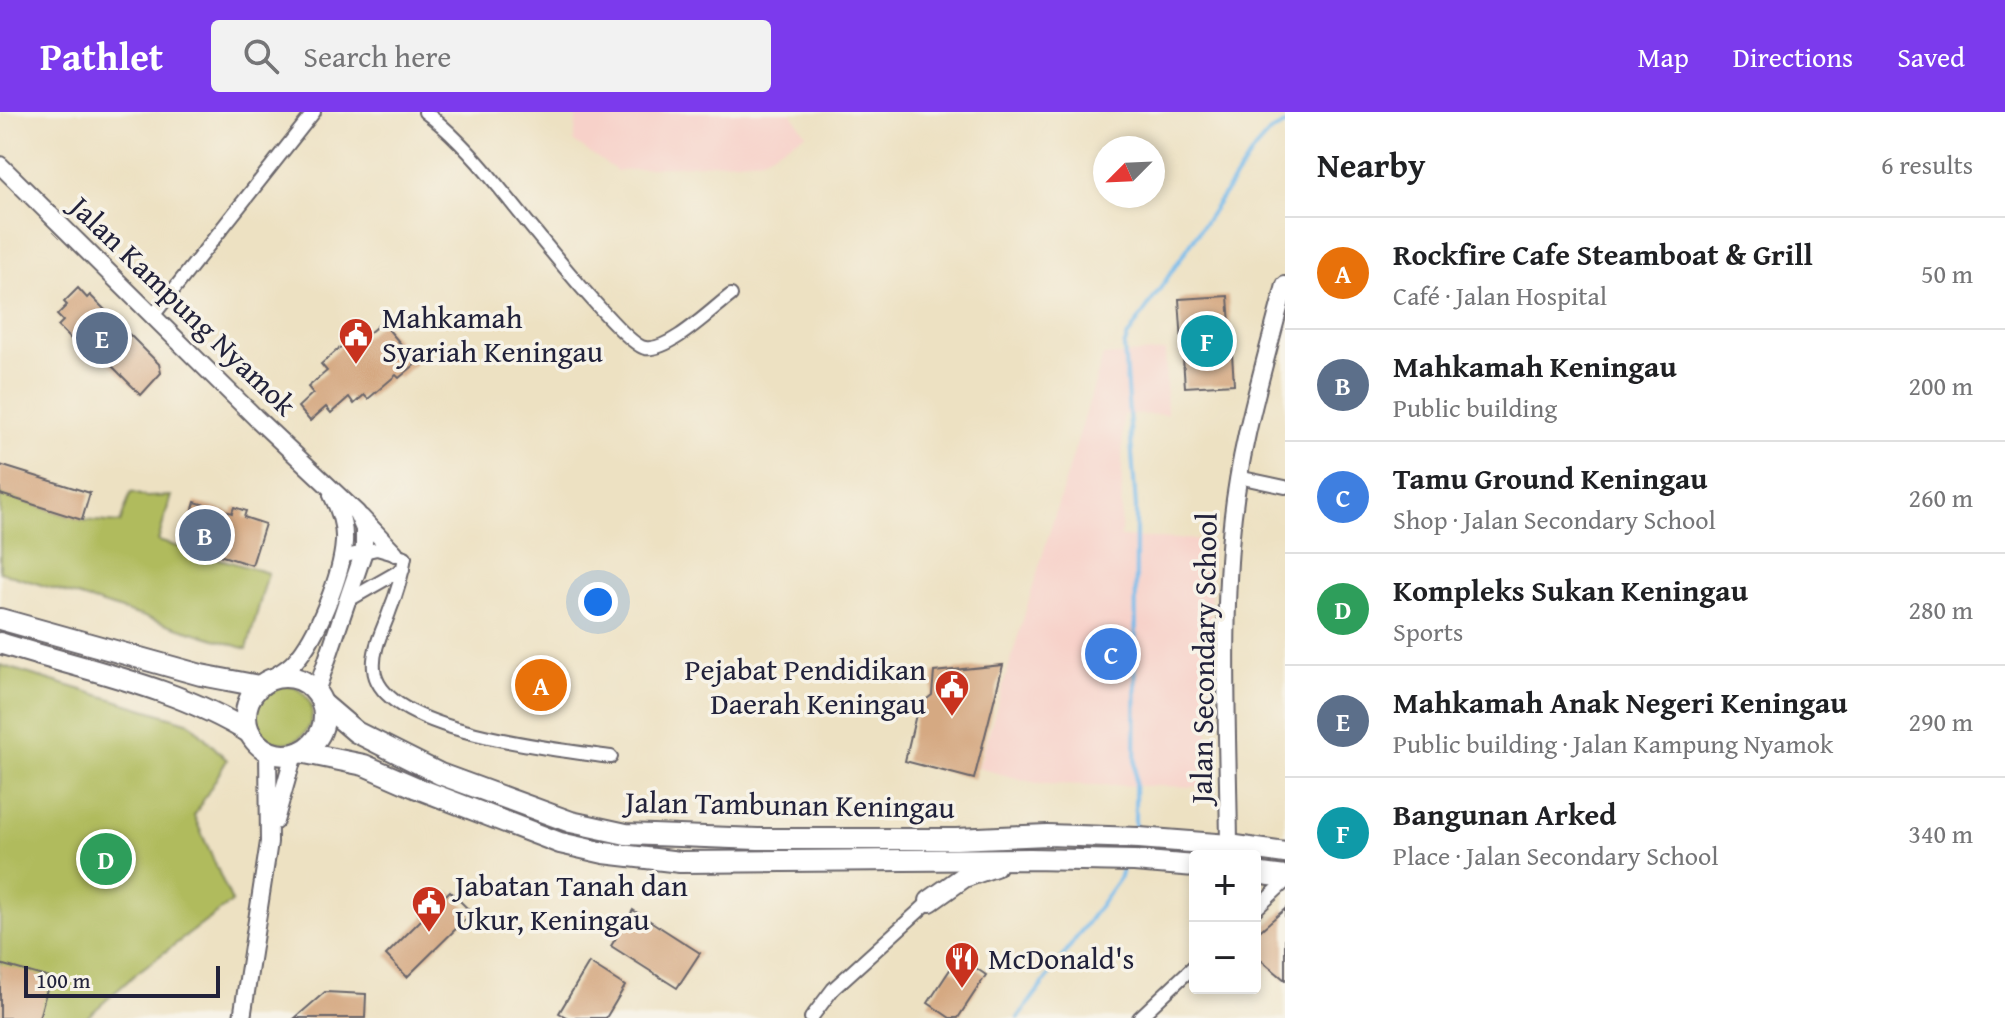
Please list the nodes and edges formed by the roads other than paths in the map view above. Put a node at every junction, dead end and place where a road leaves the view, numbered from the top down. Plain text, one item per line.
1 (314, 112) edge
2 (425, 112) edge
3 (1, 169) edge
4 (1285, 285) edge
5 (731, 295) dead end
6 (152, 317) junction
7 (1238, 477) junction
8 (327, 487) junction
9 (1285, 487) edge
10 (357, 513) junction
11 (364, 551) junction
12 (341, 557) junction
13 (401, 560) junction
14 (362, 593) junction
15 (345, 602) junction
16 (390, 612) junction
17 (0, 619) edge
18 (0, 643) edge
19 (264, 683) junction
20 (319, 698) junction
21 (250, 733) junction
22 (268, 751) junction
23 (297, 753) junction
24 (611, 757) dead end
25 (269, 842) junction
26 (1229, 845) junction
27 (1285, 853) edge
28 (1030, 859) junction
29 (893, 861) junction
30 (1189, 866) edge
31 (1261, 874) edge
32 (1285, 880) edge
33 (930, 901) junction
34 (1261, 904) edge
35 (1189, 971) edge
36 (817, 1015) edge
37 (242, 1018) edge
38 (1139, 1018) edge

1 - 6 street
2 - 5 street
3 - 6 street, Jalan Kampung Nyamok
4 - 7 street, Jalan Secondary School
6 - 8 street, Jalan Kampung Nyamok
7 - 9 street
7 - 26 street, Jalan Secondary School
8 - 10 street, Jalan Kampung Nyamok
8 - 12 street, Jalan Kampung Nyamok
10 - 11 street
10 - 13 street, Jalan Kampung Nyamok
11 - 12 street
11 - 13 street
11 - 15 street
12 - 19 street, Jalan Kampung Nyamok
13 - 14 street
13 - 16 street
14 - 15 street
14 - 16 street
15 - 20 street
16 - 24 street
17 - 19 main road
18 - 21 main road
19 - 20 main road
19 - 21 main road
20 - 23 main road
20 - 26 main road, Jalan Tambunan Keningau
21 - 22 main road
22 - 23 main road
22 - 25 street
23 - 25 street
23 - 29 main road, Jalan Tambunan Keningau
25 - 37 street
26 - 27 main road, Jalan Tambunan Keningau
28 - 29 main road, Jalan Tambunan Keningau
28 - 30 main road, Jalan Tambunan Keningau
28 - 33 main road
29 - 33 main road
31 - 32 main road
32 - 34 street
33 - 36 street
35 - 38 street

